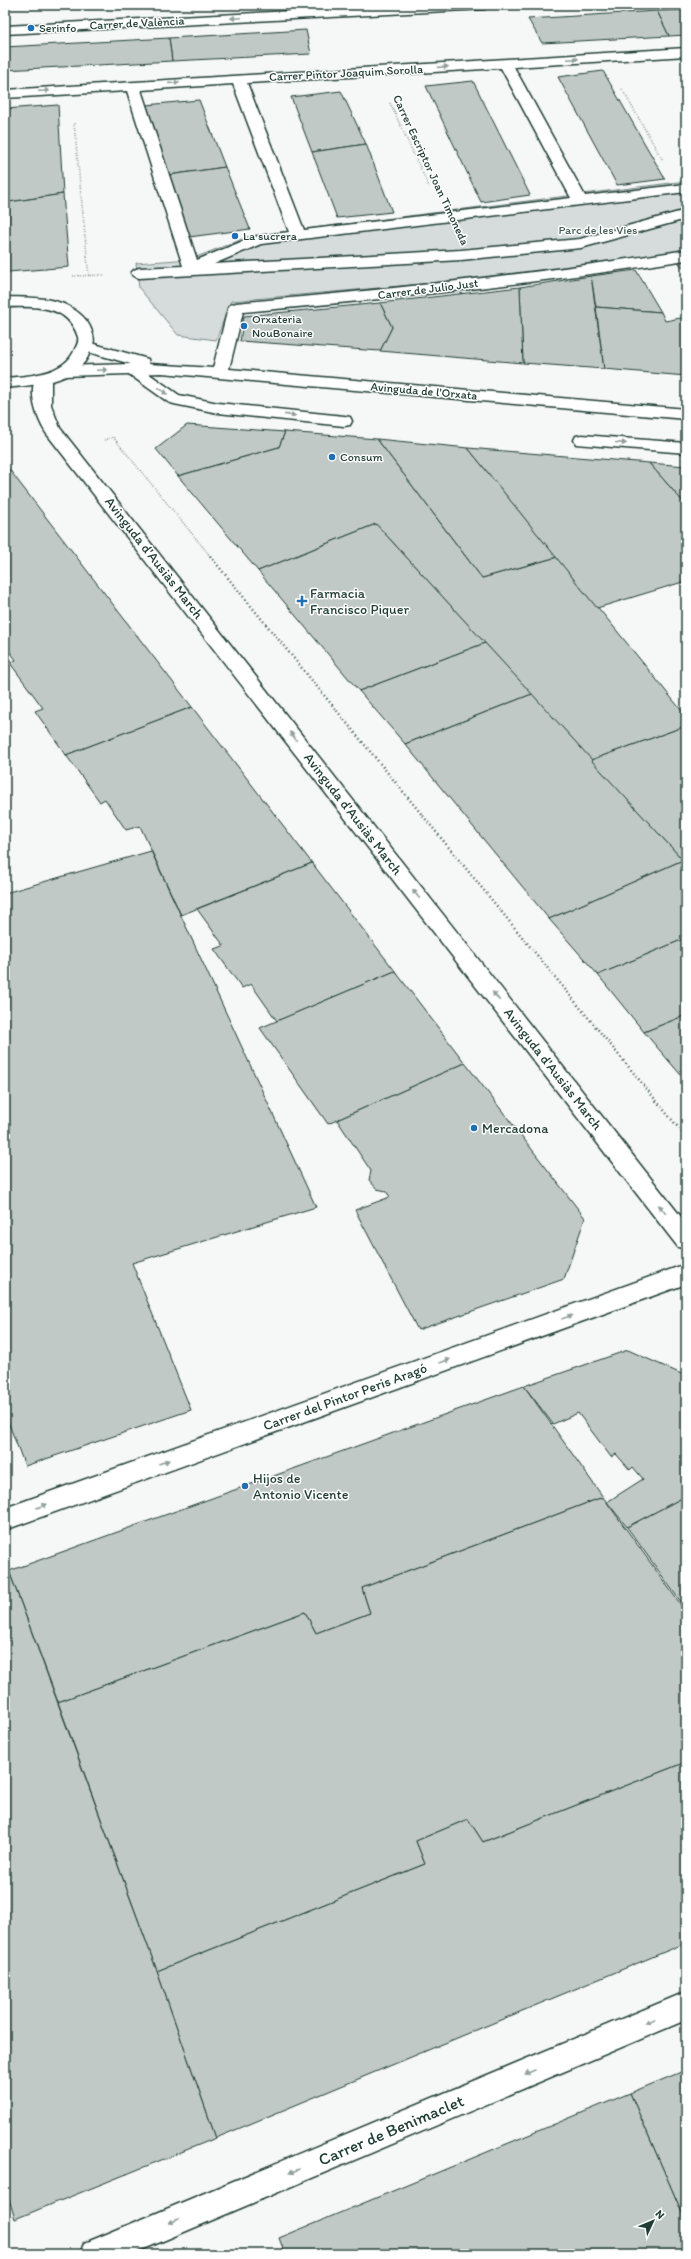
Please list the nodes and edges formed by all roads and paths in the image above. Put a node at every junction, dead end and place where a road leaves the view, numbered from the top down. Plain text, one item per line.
1 (485, 5) edge
2 (421, 7) edge
3 (312, 9) edge
4 (5, 30) edge
5 (686, 52) edge
6 (604, 57) junction
7 (505, 63) junction
8 (375, 71) junction
9 (238, 79) junction
10 (133, 86) junction
11 (5, 94) edge
12 (73, 117) dead end
13 (683, 188) edge
14 (580, 201) junction
15 (686, 214) edge
16 (443, 218) junction
17 (298, 235) junction
18 (686, 255) edge
19 (190, 269) junction
20 (139, 273) dead end
21 (89, 276) dead end
22 (5, 292) edge
23 (24, 301) junction
24 (5, 302) edge
25 (87, 347) junction
26 (162, 368) junction
27 (132, 369) junction
28 (63, 371) junction
29 (220, 373) junction
30 (43, 379) junction
31 (5, 383) edge
32 (686, 414) edge
33 (344, 421) dead end
34 (582, 440) dead end
35 (98, 442) dead end
36 (686, 448) edge
37 (686, 1137) edge
38 (686, 1240) edge
39 (686, 1274) edge
40 (5, 1519) edge
41 (686, 2006) edge
42 (96, 2254) edge

1 - 2 street, Carrer de València
2 - 3 street, Carrer de València
3 -> 4 street, Carrer de València
5 - 6 street, Carrer Pintor Joaquim Sorolla
7 -> 6 street, Carrer Pintor Joaquim Sorolla
6 - 13 path
8 -> 7 street, Carrer Pintor Joaquim Sorolla
7 - 14 street
8 - 9 street, Carrer Pintor Joaquim Sorolla
8 - 16 path, Carrer Escriptor Joan Timoneda
10 -> 9 street, Carrer Pintor Joaquim Sorolla
9 - 17 street
11 -> 10 street, Carrer Pintor Joaquim Sorolla
10 - 19 street
12 - 21 path
13 - 14 street
14 - 16 street
15 - 19 street
16 - 17 street
17 - 19 street
18 - 29 street, Carrer de Julio Just
19 - 20 street
22 - 23 street
23 - 24 street
23 - 25 street
25 - 26 street, Avinguda de l'Orxata
25 - 28 street
26 - 27 street, Avinguda de l'Orxata
26 - 29 street, Avinguda de l'Orxata
28 -> 27 street, Avinguda de l'Orxata
27 -> 33 street
28 - 30 street
29 - 32 street, Avinguda de l'Orxata
30 - 31 street
38 -> 30 street, Avinguda d'Ausiàs March
34 -> 36 street
35 - 37 path
40 -> 39 street, Carrer del Pintor Peris Aragó
41 -> 42 street, Carrer de Benimaclet

